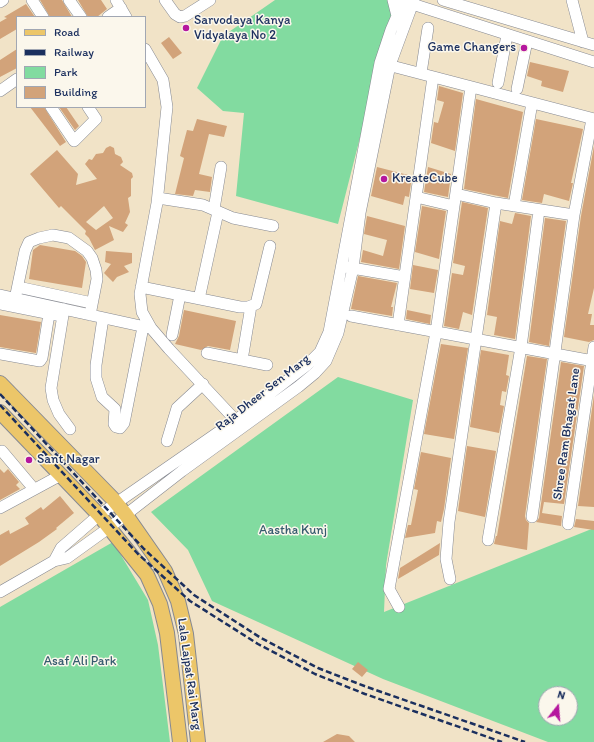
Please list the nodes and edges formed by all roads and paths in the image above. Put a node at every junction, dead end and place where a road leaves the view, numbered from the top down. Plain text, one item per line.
1 (3, 0) edge
2 (32, 0) edge
3 (69, 0) edge
4 (165, 0) edge
5 (210, 0) edge
6 (445, 0) edge
7 (572, 0) edge
8 (404, 1) edge
9 (0, 2) edge
10 (121, 8) edge
11 (423, 8) junction
12 (42, 16) edge
13 (80, 16) edge
14 (109, 16) edge
15 (402, 18) junction
16 (428, 28) dead end
17 (507, 35) junction
18 (528, 41) junction
19 (583, 42) junction
20 (594, 45) edge
21 (146, 51) edge
22 (594, 62) edge
23 (385, 64) junction
24 (421, 73) junction
25 (433, 77) junction
26 (16, 80) edge
27 (498, 83) dead end
28 (471, 87) junction
29 (517, 89) dead end
30 (0, 91) edge
31 (532, 103) junction
32 (52, 108) edge
33 (89, 108) edge
34 (593, 119) edge
35 (221, 167) dead end
36 (456, 194) junction
37 (416, 197) junction
38 (158, 198) junction
39 (496, 203) junction
40 (454, 206) junction
41 (514, 206) junction
42 (539, 210) junction
43 (216, 211) junction
44 (574, 215) junction
45 (273, 226) dead end
46 (270, 246) dead end
47 (341, 266) junction
48 (353, 268) junction
49 (404, 277) junction
50 (18, 287) junction
51 (141, 287) junction
52 (0, 295) edge
53 (180, 295) junction
54 (15, 298) junction
55 (199, 299) junction
56 (92, 303) junction
57 (0, 304) edge
58 (251, 306) junction
59 (63, 313) junction
60 (49, 314) junction
61 (90, 315) junction
62 (351, 316) dead end
63 (103, 318) junction
64 (398, 325) junction
65 (147, 327) junction
66 (436, 332) junction
67 (172, 335) dead end
68 (476, 339) junction
69 (521, 347) junction
70 (594, 347) edge
71 (207, 353) dead end
72 (0, 354) edge
73 (555, 354) junction
74 (242, 360) junction
75 (593, 361) edge
76 (267, 365) dead end
77 (0, 383) edge
78 (203, 384) junction
79 (0, 412) edge
80 (240, 424) junction
81 (70, 429) dead end
82 (167, 441) dead end
83 (2, 451) dead end
84 (61, 476) junction
85 (34, 489) junction
86 (116, 502) junction
87 (0, 508) edge
88 (99, 514) junction
89 (126, 515) junction
90 (532, 517) dead end
91 (568, 524) dead end
92 (110, 527) junction
93 (488, 540) dead end
94 (54, 561) junction
95 (450, 579) dead end
96 (0, 592) edge
97 (399, 607) dead end
98 (180, 742) edge
99 (198, 742) edge

1 - 9 street
2 - 12 street
3 - 13 street
4 - 5 street
6 - 19 street
7 - 19 street
8 - 11 street
8 - 15 street, Raja Dheer Sen Marg
8 - 15 street
10 - 14 street
11 - 15 street
11 - 17 street
15 - 23 street, Raja Dheer Sen Marg
16 - 24 street
17 - 18 street
17 - 27 street
18 - 22 street
18 - 29 street
19 - 20 street
21 - 38 street
23 - 24 street
23 - 47 street, Raja Dheer Sen Marg
23 - 48 street, Raja Dheer Sen Marg
24 - 25 street
25 - 28 street
25 - 37 street
26 - 30 street
28 - 31 street
28 - 36 street
31 - 34 street
31 - 41 street
32 - 33 street
34 - 44 street
35 - 43 street
36 - 39 street
36 - 40 street
37 - 40 street
37 - 49 street
38 - 43 street
38 - 51 street
39 - 41 street
39 - 68 street
40 - 66 street
41 - 42 street
42 - 44 street
42 - 69 street
43 - 45 street
43 - 55 street
44 - 73 street
46 - 58 street
47 - 48 street
47 - 80 street, Raja Dheer Sen Marg
48 - 49 street
48 - 80 street, Raja Dheer Sen Marg
49 - 64 street
50 - 54 street
50 - 56 street
50 - 56 street
51 - 53 street
51 - 65 street
52 - 54 street
53 - 55 street
53 - 67 street
54 - 59 street
55 - 58 street
56 - 61 street
57 - 60 street
58 - 74 street
59 - 60 street
59 - 61 street
59 - 81 street
60 - 72 street
61 - 63 street
62 - 64 street
63 - 65 street
63 - 65 street
64 - 66 street
65 - 78 street
66 - 68 street
66 - 97 street
68 - 69 street
68 - 95 street
69 - 73 street
69 - 93 street
70 - 75 street, Shree Ram Bhagat Lane
71 - 74 street
73 - 75 street
73 - 90 street
74 - 76 street
75 - 91 street, Shree Ram Bhagat Lane
77 - 86 main road, Lala Lajpat Rai Marg
78 - 80 street
78 - 82 street
79 - 84 main road, Lala Lajpat Rai Marg
80 - 86 street, Raja Dheer Sen Marg
80 - 89 street, Raja Dheer Sen Marg
83 - 85 street
84 - 85 street
84 - 88 main road, Lala Lajpat Rai Marg
85 - 87 street
86 - 88 street, Raja Dheer Sen Marg
86 - 89 main road, Lala Lajpat Rai Marg
88 - 92 main road, Lala Lajpat Rai Marg
88 - 94 street, Raja Dheer Sen Marg
89 - 92 street, Raja Dheer Sen Marg
89 - 99 main road, Lala Lajpat Rai Marg
92 - 94 street, Raja Dheer Sen Marg
92 - 98 main road, Lala Lajpat Rai Marg
94 - 96 street, Raja Dheer Sen Marg

